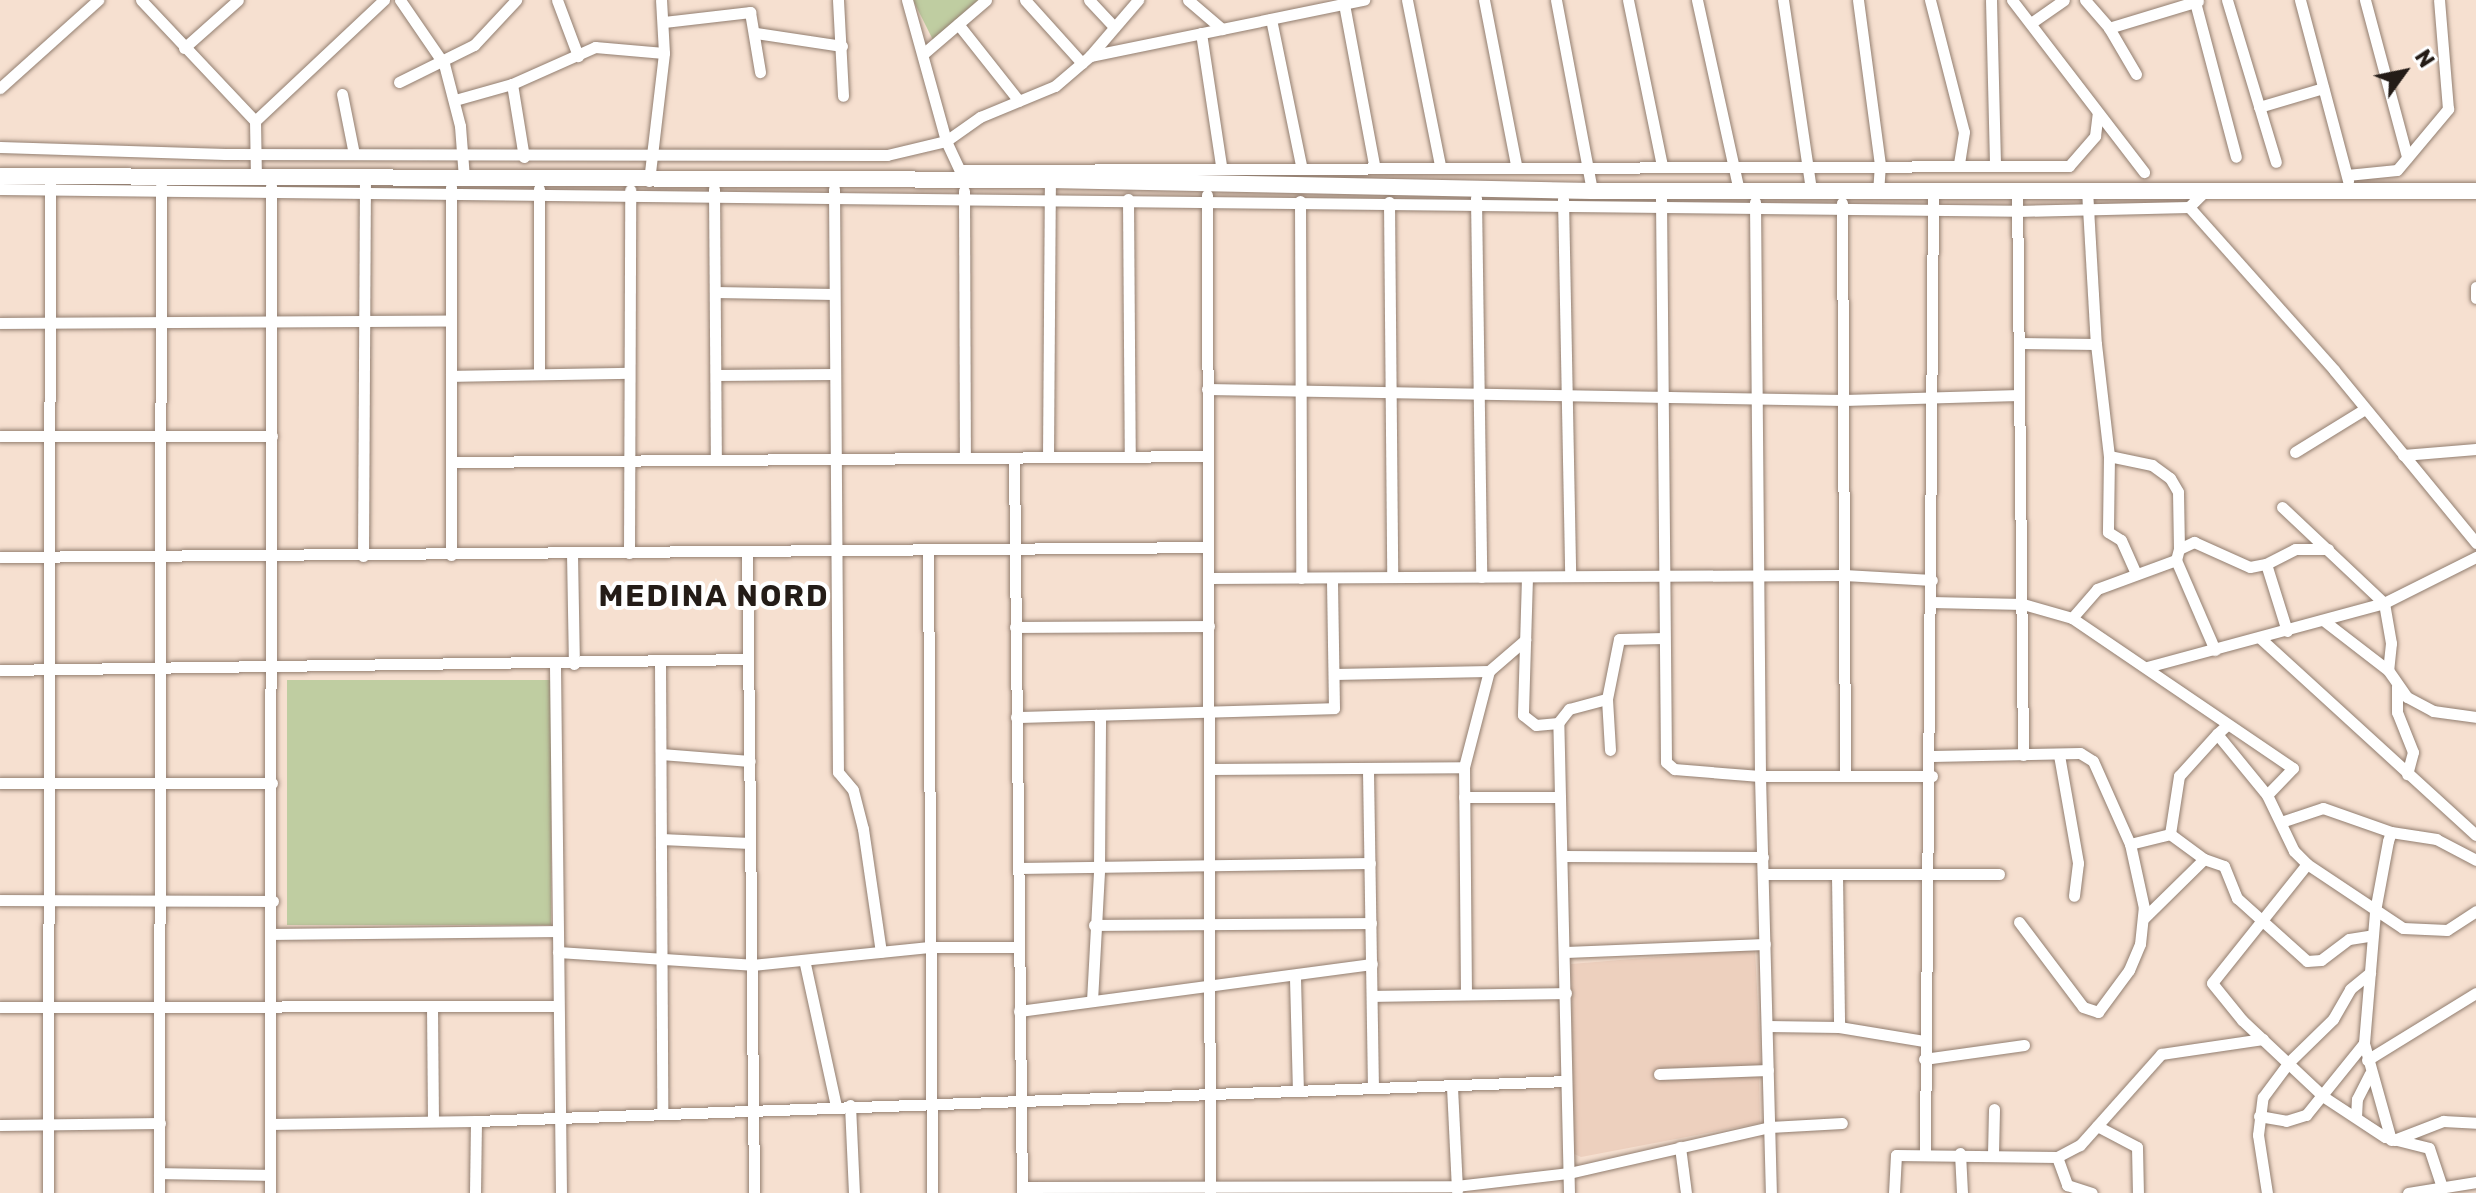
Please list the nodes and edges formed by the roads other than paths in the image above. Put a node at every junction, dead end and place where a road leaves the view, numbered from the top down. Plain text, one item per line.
1 (98, 0) edge
2 (141, 0) edge
3 (238, 0) edge
4 (384, 0) edge
5 (400, 0) edge
6 (516, 0) edge
7 (661, 0) edge
8 (838, 0) edge
9 (907, 0) edge
10 (986, 0) edge
11 (1025, 0) edge
12 (1089, 0) edge
13 (1138, 0) edge
14 (1188, 0) edge
15 (1364, 0) edge
16 (1407, 0) edge
17 (1484, 0) edge
18 (1556, 0) edge
19 (1628, 0) edge
20 (1697, 0) edge
21 (1783, 0) edge
22 (1858, 0) edge
23 (1930, 0) edge
24 (1991, 0) edge
25 (2012, 0) edge
26 (2064, 0) edge
27 (2085, 0) edge
28 (2227, 0) edge
29 (2300, 0) edge
30 (2365, 0) edge
31 (2439, 0) edge
32 (559, 1) edge
33 (2198, 1) edge
34 (1325, 3) edge
35 (1344, 4) junction
36 (1271, 19) junction
37 (664, 22) junction
38 (2031, 23) junction
39 (958, 24) junction
40 (1114, 27) junction
41 (2109, 28) junction
42 (1222, 29) junction
43 (756, 33) junction
44 (1201, 33) junction
45 (842, 46) junction
46 (184, 48) junction
47 (664, 53) junction
48 (923, 54) junction
49 (578, 56) junction
50 (1086, 59) junction
51 (444, 64) junction
52 (760, 72) dead end
53 (2136, 74) dead end
54 (399, 82) dead end
55 (512, 84) junction
56 (0, 88) edge
57 (2323, 88) junction
58 (342, 94) dead end
59 (843, 96) dead end
60 (455, 100) junction
61 (1019, 101) junction
62 (2259, 107) junction
63 (2098, 113) junction
64 (255, 121) junction
65 (946, 141) junction
66 (2, 144) edge
67 (258, 153) junction
68 (354, 154) junction
69 (652, 155) junction
70 (887, 155) junction
71 (463, 156) junction
72 (524, 157) junction
73 (2236, 157) dead end
74 (2407, 157) junction
75 (2276, 162) dead end
76 (1808, 164) junction
77 (1880, 164) junction
78 (1301, 165) junction
79 (1374, 165) junction
80 (1440, 165) junction
81 (1516, 165) junction
82 (1590, 165) junction
83 (1662, 165) junction
84 (1735, 165) junction
85 (1959, 165) junction
86 (1995, 165) junction
87 (1221, 166) junction
88 (2144, 172) dead end
89 (0, 176) edge
90 (872, 180) junction
91 (1050, 180) junction
92 (649, 181) junction
93 (50, 182) junction
94 (266, 182) junction
95 (455, 183) junction
96 (963, 183) junction
97 (2349, 183) junction
98 (161, 184) junction
99 (365, 184) junction
100 (539, 186) junction
101 (714, 187) junction
102 (630, 188) junction
103 (834, 188) junction
104 (0, 189) edge
105 (1811, 190) junction
106 (1842, 190) junction
107 (1878, 190) junction
108 (2017, 190) junction
109 (2087, 190) junction
110 (2207, 190) junction
111 (1592, 191) junction
112 (2476, 191) edge
113 (1207, 193) junction
114 (1476, 196) junction
115 (1750, 196) junction
116 (1562, 197) junction
117 (1049, 198) junction
118 (1661, 198) junction
119 (1128, 199) junction
120 (1300, 201) junction
121 (1932, 201) junction
122 (1389, 202) junction
123 (2189, 207) junction
124 (1842, 208) junction
125 (2085, 210) junction
126 (2017, 211) junction
127 (2476, 287) edge
128 (715, 292) junction
129 (834, 294) junction
130 (2476, 298) edge
131 (451, 321) junction
132 (272, 322) junction
133 (364, 322) junction
134 (0, 323) edge
135 (50, 323) junction
136 (161, 323) junction
137 (2019, 343) junction
138 (2096, 344) junction
139 (626, 373) junction
140 (539, 374) junction
141 (834, 374) junction
142 (716, 375) junction
143 (451, 376) junction
144 (1207, 389) junction
145 (1300, 392) junction
146 (1478, 393) junction
147 (1390, 394) junction
148 (2019, 395) junction
149 (1567, 396) junction
150 (1664, 396) junction
151 (1759, 396) junction
152 (1934, 396) junction
153 (1844, 400) junction
154 (2365, 409) junction
155 (161, 435) junction
156 (0, 436) edge
157 (272, 436) junction
158 (48, 437) junction
159 (2476, 449) edge
160 (2295, 452) dead end
161 (2403, 455) junction
162 (1130, 456) junction
163 (1207, 456) junction
164 (2109, 456) junction
165 (965, 457) junction
166 (1048, 457) junction
167 (1014, 458) junction
168 (716, 460) junction
169 (836, 460) junction
170 (451, 462) junction
171 (628, 463) junction
172 (2282, 507) dead end
173 (2476, 543) edge
174 (1208, 547) junction
175 (1014, 549) junction
176 (2328, 549) junction
177 (928, 550) junction
178 (747, 552) junction
179 (839, 552) junction
180 (572, 553) junction
181 (629, 553) junction
182 (2177, 554) junction
183 (451, 555) junction
184 (272, 556) junction
185 (363, 556) junction
186 (0, 557) edge
187 (49, 557) junction
188 (161, 557) junction
189 (2476, 557) edge
190 (2266, 564) junction
191 (2136, 573) junction
192 (1759, 575) junction
193 (1844, 575) junction
194 (1570, 576) junction
195 (1666, 576) junction
196 (1392, 577) junction
197 (1481, 577) junction
198 (1527, 577) junction
199 (1208, 578) junction
200 (1301, 578) junction
201 (1332, 578) junction
202 (1932, 580) junction
203 (1931, 602) junction
204 (2384, 603) junction
205 (2023, 604) junction
206 (2072, 618) junction
207 (2323, 620) junction
208 (1209, 626) junction
209 (1015, 627) junction
210 (2287, 631) junction
211 (1664, 638) junction
212 (2260, 638) junction
213 (1525, 640) junction
214 (2215, 650) junction
215 (748, 659) junction
216 (660, 661) junction
217 (574, 664) junction
218 (272, 666) junction
219 (555, 666) junction
220 (2147, 667) junction
221 (161, 668) junction
222 (0, 670) edge
223 (49, 670) junction
224 (2388, 670) junction
225 (1489, 671) junction
226 (1334, 674) junction
227 (2397, 686) junction
228 (1607, 699) junction
229 (1208, 709) junction
230 (1096, 715) junction
231 (1016, 717) junction
232 (2476, 717) edge
233 (1558, 723) junction
234 (2227, 725) junction
235 (2217, 734) junction
236 (1610, 750) dead end
237 (661, 754) junction
238 (2023, 755) junction
239 (2059, 755) junction
240 (1932, 756) junction
241 (750, 761) junction
242 (1464, 767) junction
243 (1209, 769) junction
244 (1368, 771) junction
245 (2407, 774) junction
246 (1760, 776) junction
247 (1845, 776) junction
248 (1932, 776) junction
249 (0, 783) edge
250 (49, 783) junction
251 (162, 783) junction
252 (272, 783) junction
253 (2267, 795) junction
254 (1464, 797) junction
255 (1560, 797) junction
256 (2284, 821) junction
257 (2391, 832) junction
258 (2170, 834) junction
259 (2476, 835) edge
260 (661, 839) junction
261 (750, 843) junction
262 (2130, 844) junction
263 (1562, 856) junction
264 (1763, 857) junction
265 (2204, 859) junction
266 (2476, 860) edge
267 (1370, 863) junction
268 (2307, 864) junction
269 (1209, 866) junction
270 (1018, 868) junction
271 (1099, 870) junction
272 (1763, 874) junction
273 (1999, 874) dead end
274 (1837, 875) junction
275 (1930, 875) junction
276 (2074, 896) dead end
277 (0, 900) edge
278 (49, 900) junction
279 (162, 900) junction
280 (273, 901) junction
281 (2375, 911) junction
282 (2476, 912) edge
283 (2144, 918) junction
284 (2266, 921) junction
285 (2019, 922) dead end
286 (1371, 923) junction
287 (1209, 924) junction
288 (1094, 925) junction
289 (557, 931) junction
290 (273, 934) junction
291 (2373, 935) junction
292 (1765, 944) junction
293 (929, 947) junction
294 (1018, 947) junction
295 (558, 952) junction
296 (881, 952) junction
297 (1565, 952) junction
298 (659, 960) junction
299 (805, 964) junction
300 (1372, 964) junction
301 (752, 965) junction
302 (2370, 973) junction
303 (1295, 978) junction
304 (1210, 988) junction
305 (1566, 993) junction
306 (2476, 993) edge
307 (1466, 994) junction
308 (1373, 996) junction
309 (1092, 1001) junction
310 (273, 1006) junction
311 (432, 1006) junction
312 (558, 1006) junction
313 (0, 1007) edge
314 (49, 1007) junction
315 (162, 1007) junction
316 (1019, 1011) junction
317 (1767, 1026) junction
318 (1839, 1027) junction
319 (2263, 1039) junction
320 (1924, 1041) junction
321 (2364, 1043) junction
322 (2024, 1045) dead end
323 (1924, 1059) junction
324 (2367, 1060) junction
325 (2289, 1062) junction
326 (1768, 1070) junction
327 (1659, 1074) dead end
328 (2370, 1074) junction
329 (1565, 1081) junction
330 (1452, 1087) junction
331 (1373, 1088) junction
332 (1298, 1090) junction
333 (1210, 1093) junction
334 (2324, 1097) junction
335 (2357, 1099) junction
336 (1020, 1100) junction
337 (932, 1103) junction
338 (850, 1105) junction
339 (836, 1106) junction
340 (2340, 1107) junction
341 (754, 1109) junction
342 (1994, 1109) dead end
343 (662, 1112) junction
344 (559, 1115) junction
345 (2259, 1116) junction
346 (2356, 1117) junction
347 (433, 1121) junction
348 (476, 1121) junction
349 (160, 1123) junction
350 (1842, 1123) dead end
351 (2476, 1123) edge
352 (270, 1124) junction
353 (0, 1125) edge
354 (49, 1125) junction
355 (2097, 1126) junction
356 (2429, 1126) junction
357 (1770, 1127) junction
358 (2392, 1140) junction
359 (1680, 1147) junction
360 (2429, 1148) junction
361 (1925, 1152) junction
362 (1960, 1153) junction
363 (1993, 1154) junction
364 (2057, 1157) junction
365 (159, 1173) junction
366 (1569, 1173) junction
367 (270, 1175) junction
368 (2476, 1182) edge
369 (2442, 1187) junction
370 (1368, 1189) edge
371 (1022, 1190) edge
372 (1457, 1190) edge
373 (1210, 1191) edge
374 (48, 1193) edge
375 (159, 1193) edge
376 (270, 1193) edge
377 (475, 1193) edge
378 (561, 1193) edge
379 (754, 1193) edge
380 (854, 1193) edge
381 (932, 1193) edge
382 (1569, 1193) edge
383 (1686, 1193) edge
384 (1771, 1193) edge
385 (1894, 1193) edge
386 (1962, 1193) edge
387 (2092, 1193) edge
388 (2138, 1193) edge
389 (2267, 1193) edge
390 (2408, 1193) edge

1 - 56 street
2 - 46 street
3 - 46 street
4 - 64 street
5 - 51 street
6 - 51 street
7 - 37 street
8 - 45 street
9 - 48 street
10 - 39 street
11 - 50 street
12 - 40 street
13 - 40 street
14 - 42 street
15 - 35 street
16 - 80 street
17 - 81 street
18 - 82 street
19 - 83 street
20 - 84 street
21 - 76 street
22 - 77 street
23 - 85 street
24 - 86 street
25 - 38 street
26 - 38 street
27 - 41 street
28 - 62 street
29 - 57 street
30 - 74 street
31 - 74 street
32 - 49 street
33 - 41 street
33 - 73 street
34 - 35 street
34 - 36 street
35 - 79 street
36 - 42 street
36 - 78 street
37 - 43 street
37 - 47 street
38 - 63 street
39 - 48 street
39 - 61 street
40 - 50 street
41 - 53 street
42 - 44 street
43 - 45 street
43 - 52 street
44 - 50 street
44 - 87 street
45 - 59 street
46 - 64 street
47 - 49 street
47 - 69 street
48 - 65 street
49 - 55 street
50 - 61 street
51 - 54 street
51 - 60 street
55 - 60 street
55 - 72 street
57 - 62 street
57 - 97 street
58 - 68 street
60 - 71 street
61 - 65 street
62 - 75 street
63 - 86 street
63 - 88 street
64 - 67 street
65 - 70 street
65 - 96 street
66 - 67 street
67 - 68 street
67 - 94 street
68 - 71 street
69 - 70 street
69 - 72 street
69 - 92 street
70 - 90 street
71 - 72 street
71 - 95 street
74 - 97 street
76 - 77 street
76 - 84 street
76 - 105 street
77 - 85 street
77 - 107 street
78 - 79 street
78 - 87 street
79 - 80 street
80 - 81 street
81 - 82 street
82 - 83 street
82 - 111 street
83 - 84 street
84 - 115 street
85 - 86 street
87 - 96 street
89 - 93 street
90 - 96 street
90 - 103 street
91 - 96 street
91 - 113 street
91 - 117 street
92 - 101 street
92 - 102 street
93 - 98 street
93 - 104 street
93 - 135 street
94 - 98 street
94 - 99 street
94 - 132 street
95 - 99 street
95 - 100 street
95 - 131 street
96 - 103 street
96 - 117 street
96 - 165 street
97 - 110 street
97 - 112 street
98 - 136 street
99 - 133 street
100 - 102 street
100 - 140 street
101 - 102 street
101 - 103 street
101 - 128 street
102 - 139 street
103 - 129 street
105 - 106 street
105 - 115 street
106 - 107 street
106 - 124 street
107 - 121 street
108 - 109 street
108 - 121 street
108 - 126 street
109 - 110 street
109 - 125 street
110 - 123 street
111 - 116 street
111 - 118 street
113 - 114 street
113 - 119 street
113 - 120 street
113 - 144 street
114 - 116 street
114 - 122 street
114 - 146 street
115 - 118 street
115 - 124 street
115 - 151 street
116 - 118 street
116 - 149 street
117 - 119 street
117 - 166 street
118 - 150 street
119 - 162 street
120 - 122 street
120 - 145 street
121 - 124 street
121 - 126 street
121 - 152 street
122 - 147 street
123 - 125 street
123 - 154 street
124 - 153 street
125 - 126 street
125 - 138 street
126 - 137 street
127 - 130 street
128 - 129 street
128 - 142 street
129 - 141 street
131 - 133 street
131 - 143 street
132 - 133 street
132 - 136 street
132 - 157 street
133 - 185 street
134 - 135 street
135 - 136 street
135 - 158 street
136 - 155 street
137 - 138 street
137 - 148 street
138 - 164 street
139 - 140 street
139 - 171 street
140 - 143 street
141 - 142 street
141 - 169 street
142 - 168 street
143 - 170 street
144 - 145 street
144 - 163 street
145 - 147 street
145 - 200 street
146 - 147 street
146 - 149 street
146 - 197 street
147 - 196 street
148 - 152 street
148 - 205 street
149 - 150 street
149 - 194 street
150 - 151 street
150 - 195 street
151 - 153 street
151 - 192 street
152 - 153 street
152 - 202 street
153 - 193 street
154 - 160 street
154 - 161 street
155 - 157 street
155 - 158 street
155 - 188 street
156 - 158 street
157 - 184 street
158 - 187 street
159 - 161 street
161 - 173 street
162 - 163 street
162 - 166 street
163 - 174 street
164 - 182 street
164 - 191 street
165 - 167 street
165 - 169 street
166 - 167 street
167 - 175 street
168 - 169 street
168 - 171 street
169 - 179 street
170 - 171 street
170 - 183 street
171 - 181 street
172 - 176 street
174 - 175 street
174 - 199 street
175 - 177 street
175 - 209 street
176 - 190 street
176 - 204 street
177 - 179 street
177 - 293 street
178 - 179 street
178 - 181 street
178 - 215 street
179 - 296 street
180 - 181 street
180 - 183 street
180 - 217 street
182 - 190 street
182 - 191 street
182 - 214 street
183 - 185 street
184 - 185 street
184 - 188 street
184 - 218 street
186 - 187 street
187 - 188 street
187 - 223 street
188 - 221 street
189 - 204 street
190 - 210 street
191 - 206 street
192 - 193 street
192 - 195 street
192 - 246 street
193 - 202 street
193 - 247 street
194 - 195 street
194 - 198 street
195 - 211 street
196 - 197 street
196 - 201 street
197 - 198 street
198 - 213 street
199 - 200 street
199 - 208 street
200 - 201 street
201 - 226 street
202 - 203 street
203 - 205 street
203 - 240 street
204 - 207 street
204 - 224 street
205 - 206 street
205 - 238 street
206 - 220 street
207 - 210 street
207 - 224 street
208 - 209 street
208 - 229 street
209 - 231 street
210 - 212 street
211 - 228 street
211 - 246 street
212 - 214 street
212 - 245 street
213 - 225 street
213 - 233 street
214 - 220 street
215 - 216 street
215 - 241 street
216 - 217 street
216 - 237 street
217 - 219 street
218 - 219 street
218 - 221 street
218 - 252 street
219 - 289 street
220 - 234 street
221 - 223 street
221 - 251 street
222 - 223 street
223 - 250 street
224 - 227 street
225 - 226 street
225 - 242 street
226 - 229 street
227 - 232 street
227 - 245 street
228 - 233 street
228 - 236 street
229 - 230 street
229 - 243 street
230 - 231 street
230 - 271 street
231 - 270 street
233 - 255 street
234 - 235 street
234 - 253 street
235 - 253 street
235 - 258 street
237 - 241 street
237 - 260 street
238 - 239 street
238 - 240 street
239 - 262 street
239 - 276 street
240 - 248 street
241 - 261 street
242 - 244 street
242 - 254 street
243 - 244 street
243 - 269 street
244 - 267 street
245 - 259 street
246 - 247 street
246 - 264 street
247 - 248 street
248 - 275 street
249 - 250 street
250 - 251 street
250 - 278 street
251 - 252 street
251 - 279 street
252 - 280 street
253 - 256 street
254 - 255 street
254 - 307 street
255 - 263 street
256 - 257 street
256 - 268 street
257 - 266 street
257 - 281 street
258 - 262 street
258 - 265 street
260 - 261 street
260 - 298 street
261 - 301 street
262 - 283 street
263 - 264 street
263 - 297 street
264 - 272 street
265 - 283 street
265 - 284 street
267 - 269 street
267 - 286 street
268 - 281 street
268 - 284 street
269 - 271 street
269 - 287 street
270 - 271 street
270 - 294 street
271 - 288 street
272 - 274 street
272 - 292 street
273 - 275 street
274 - 275 street
274 - 318 street
275 - 320 street
277 - 278 street
278 - 279 street
278 - 314 street
279 - 280 street
279 - 315 street
280 - 290 street
281 - 282 street
281 - 291 street
283 - 285 street
284 - 291 street
284 - 319 street
286 - 287 street
286 - 300 street
287 - 288 street
287 - 304 street
288 - 309 street
289 - 290 street
289 - 295 street
290 - 310 street
291 - 302 street
292 - 297 street
292 - 317 street
293 - 294 street
293 - 296 street
293 - 337 street
294 - 316 street
295 - 298 street
295 - 312 street
296 - 299 street
297 - 305 street
298 - 301 street
298 - 343 street
299 - 301 street
299 - 339 street
300 - 303 street
300 - 308 street
301 - 341 street
302 - 321 street
302 - 325 street
303 - 304 street
303 - 332 street
304 - 309 street
304 - 333 street
305 - 307 street
305 - 329 street
306 - 324 street
307 - 308 street
308 - 331 street
309 - 316 street
310 - 311 street
310 - 315 street
310 - 352 street
311 - 312 street
311 - 347 street
312 - 344 street
313 - 314 street
314 - 315 street
314 - 354 street
315 - 349 street
316 - 336 street
317 - 318 street
317 - 326 street
318 - 320 street
319 - 325 street
319 - 355 street
320 - 323 street
321 - 324 street
321 - 334 street
322 - 323 street
323 - 361 street
324 - 328 street
325 - 334 street
325 - 345 street
326 - 327 street
326 - 357 street
328 - 335 street
328 - 358 street
329 - 330 street
329 - 366 street
330 - 331 street
330 - 372 street
331 - 332 street
332 - 333 street
333 - 336 street
333 - 373 street
334 - 340 street
334 - 345 street
335 - 340 street
335 - 346 street
336 - 337 street
336 - 371 street
337 - 338 street
337 - 381 street
338 - 339 street
338 - 380 street
339 - 341 street
340 - 346 street
341 - 343 street
341 - 379 street
342 - 363 street
343 - 344 street
344 - 348 street
344 - 378 street
345 - 389 street
346 - 358 street
347 - 348 street
347 - 352 street
348 - 377 street
349 - 354 street
349 - 365 street
350 - 357 street
351 - 356 street
352 - 367 street
353 - 354 street
354 - 374 street
355 - 364 street
355 - 388 street
356 - 358 street
356 - 360 street
357 - 359 street
357 - 384 street
358 - 360 street
359 - 366 street
359 - 383 street
360 - 369 street
361 - 362 street
361 - 385 street
362 - 363 street
362 - 386 street
363 - 364 street
364 - 387 street
365 - 367 street
365 - 375 street
366 - 372 street
366 - 382 street
367 - 376 street
368 - 369 street
369 - 390 street
370 - 372 street
370 - 373 street
371 - 373 street

